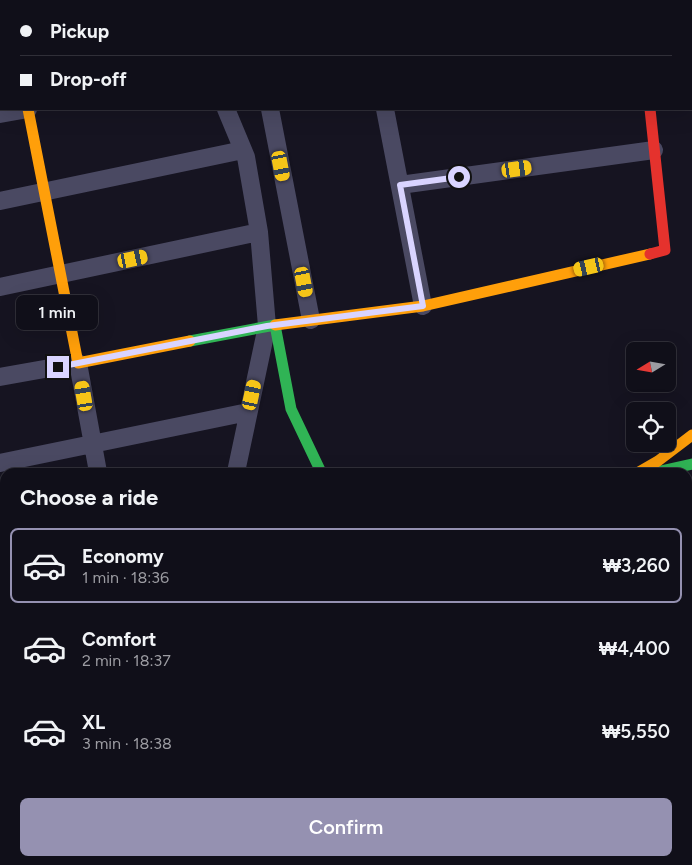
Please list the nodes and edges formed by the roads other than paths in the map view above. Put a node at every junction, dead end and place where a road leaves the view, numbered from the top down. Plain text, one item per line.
1 (22, 110) edge
2 (28, 110) edge
3 (226, 110) edge
4 (270, 110) edge
5 (385, 110) edge
6 (650, 110) edge
7 (0, 114) edge
8 (244, 150) junction
9 (654, 150) junction
10 (400, 185) junction
11 (44, 192) junction
12 (0, 201) edge
13 (259, 232) junction
14 (61, 275) junction
15 (0, 287) edge
16 (423, 306) junction
17 (312, 320) junction
18 (271, 325) junction
19 (78, 363) junction
20 (0, 377) edge
21 (248, 412) junction
22 (692, 435) edge
23 (93, 444) junction
24 (0, 463) edge
25 (692, 464) edge
26 (97, 468) edge
27 (237, 468) edge
28 (319, 468) edge
29 (647, 468) edge
30 (669, 468) edge

1 - 7 street
2 - 11 street
3 - 8 street
4 - 17 street
5 - 10 street
6 - 9 street
8 - 11 street
8 - 13 street
9 - 10 street
9 - 16 street
10 - 16 street
11 - 12 street
11 - 14 street
13 - 14 street
13 - 18 street
14 - 15 street
14 - 19 street
16 - 17 street
17 - 18 street
18 - 19 street
18 - 21 street
18 - 28 street
19 - 20 street
19 - 23 street
21 - 23 street
21 - 27 street
22 - 29 street
23 - 24 street
23 - 26 street
25 - 30 street

